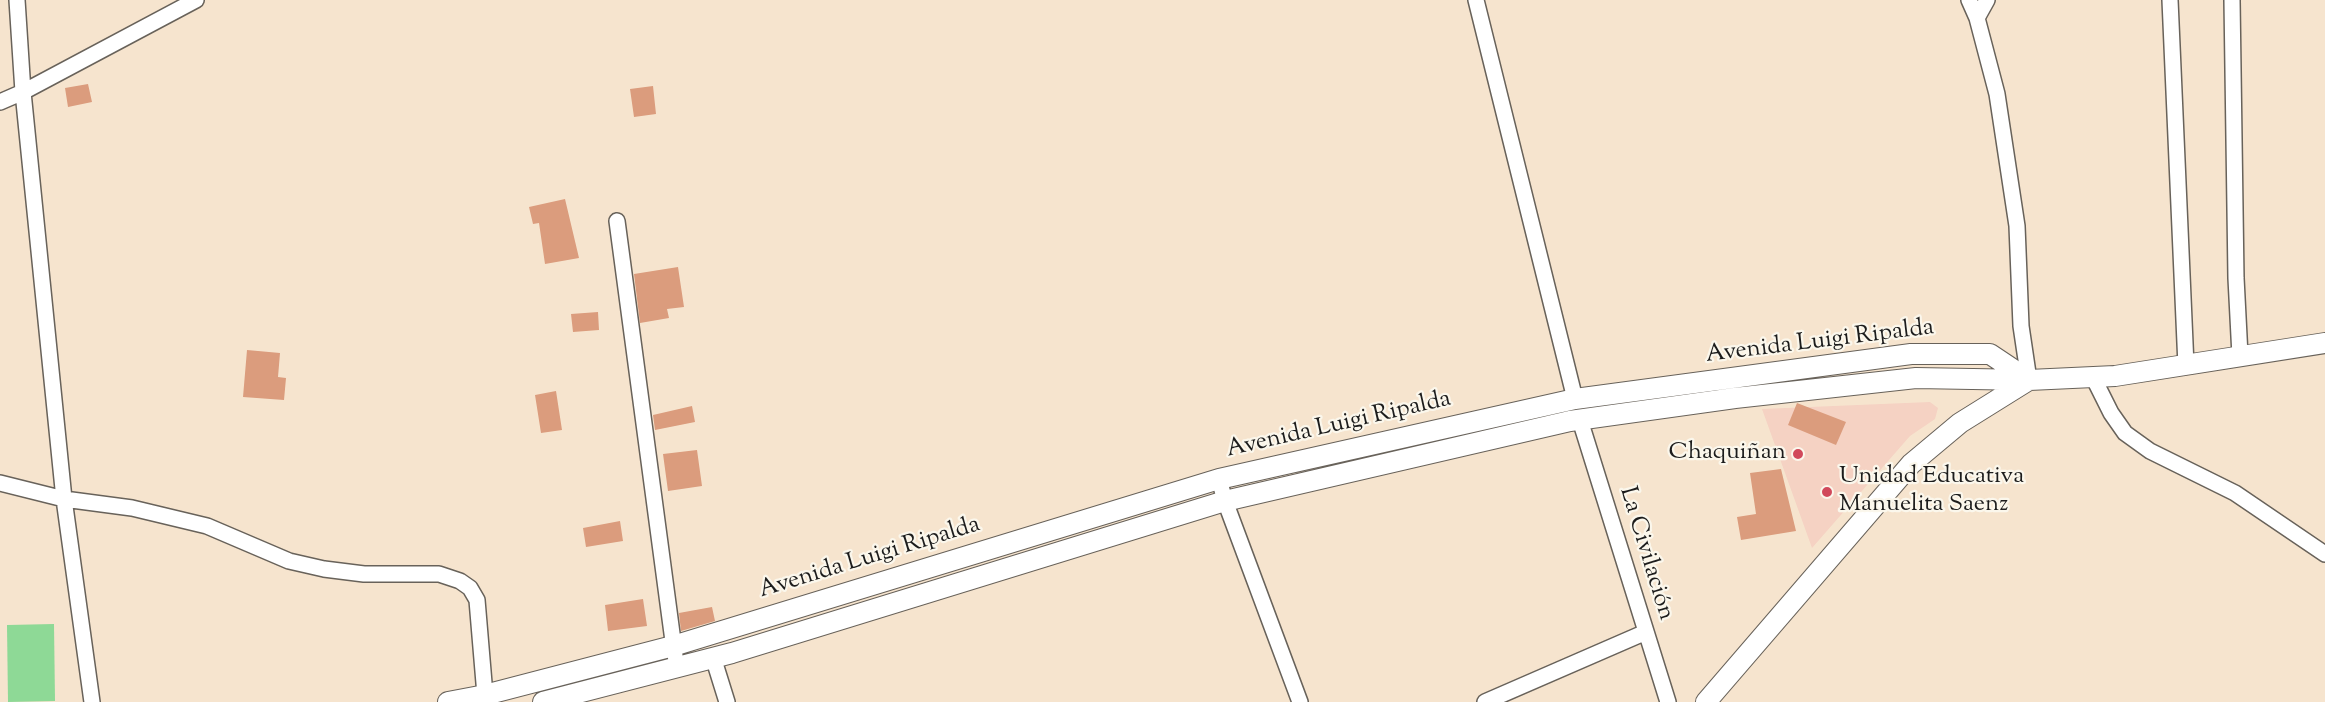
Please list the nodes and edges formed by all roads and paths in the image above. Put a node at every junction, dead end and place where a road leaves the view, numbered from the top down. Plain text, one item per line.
1 (17, 0) edge
2 (196, 0) edge
3 (1476, 0) edge
4 (1969, 0) edge
5 (1988, 0) edge
6 (2170, 0) edge
7 (2232, 0) edge
8 (1977, 18) junction
9 (23, 92) junction
10 (0, 102) edge
11 (617, 221) dead end
12 (2325, 343) edge
13 (2240, 356) junction
14 (2186, 366) junction
15 (2093, 377) junction
16 (2029, 380) junction
17 (1575, 399) junction
18 (1580, 420) junction
19 (1219, 479) junction
20 (0, 483) edge
21 (64, 499) junction
22 (1225, 501) junction
23 (2325, 554) edge
24 (1646, 632) junction
25 (673, 646) junction
26 (713, 657) junction
27 (677, 667) junction
28 (485, 695) junction
29 (92, 702) edge
30 (448, 702) edge
31 (543, 702) edge
32 (727, 702) edge
33 (1300, 702) edge
34 (1485, 702) edge
35 (1668, 702) edge
36 (1706, 702) edge

1 - 9 street
2 - 9 street
3 - 17 street
4 - 8 street
5 - 8 street
6 - 14 street
7 - 13 street
8 - 16 street
9 - 10 street
9 - 21 street
11 - 25 street
12 - 13 street
13 - 14 street
14 - 15 street
15 - 16 street
15 - 23 street
16 - 17 street, Avenida Luigi Ripalda
16 - 18 street, Avenida Luigi Ripalda
16 - 36 street
17 - 19 street, Avenida Luigi Ripalda
18 - 22 street, Avenida Luigi Ripalda
18 - 24 street, La Civilación
19 - 22 street
19 - 25 street, Avenida Luigi Ripalda
20 - 21 street
21 - 28 street
21 - 29 street
22 - 26 street, Avenida Luigi Ripalda
22 - 33 street
24 - 34 street
24 - 35 street, La Civilación
25 - 27 street
25 - 28 street, Avenida Luigi Ripalda
26 - 27 street, Avenida Luigi Ripalda
26 - 32 street
27 - 31 street, Avenida Luigi Ripalda
28 - 30 street, Avenida Luigi Ripalda

